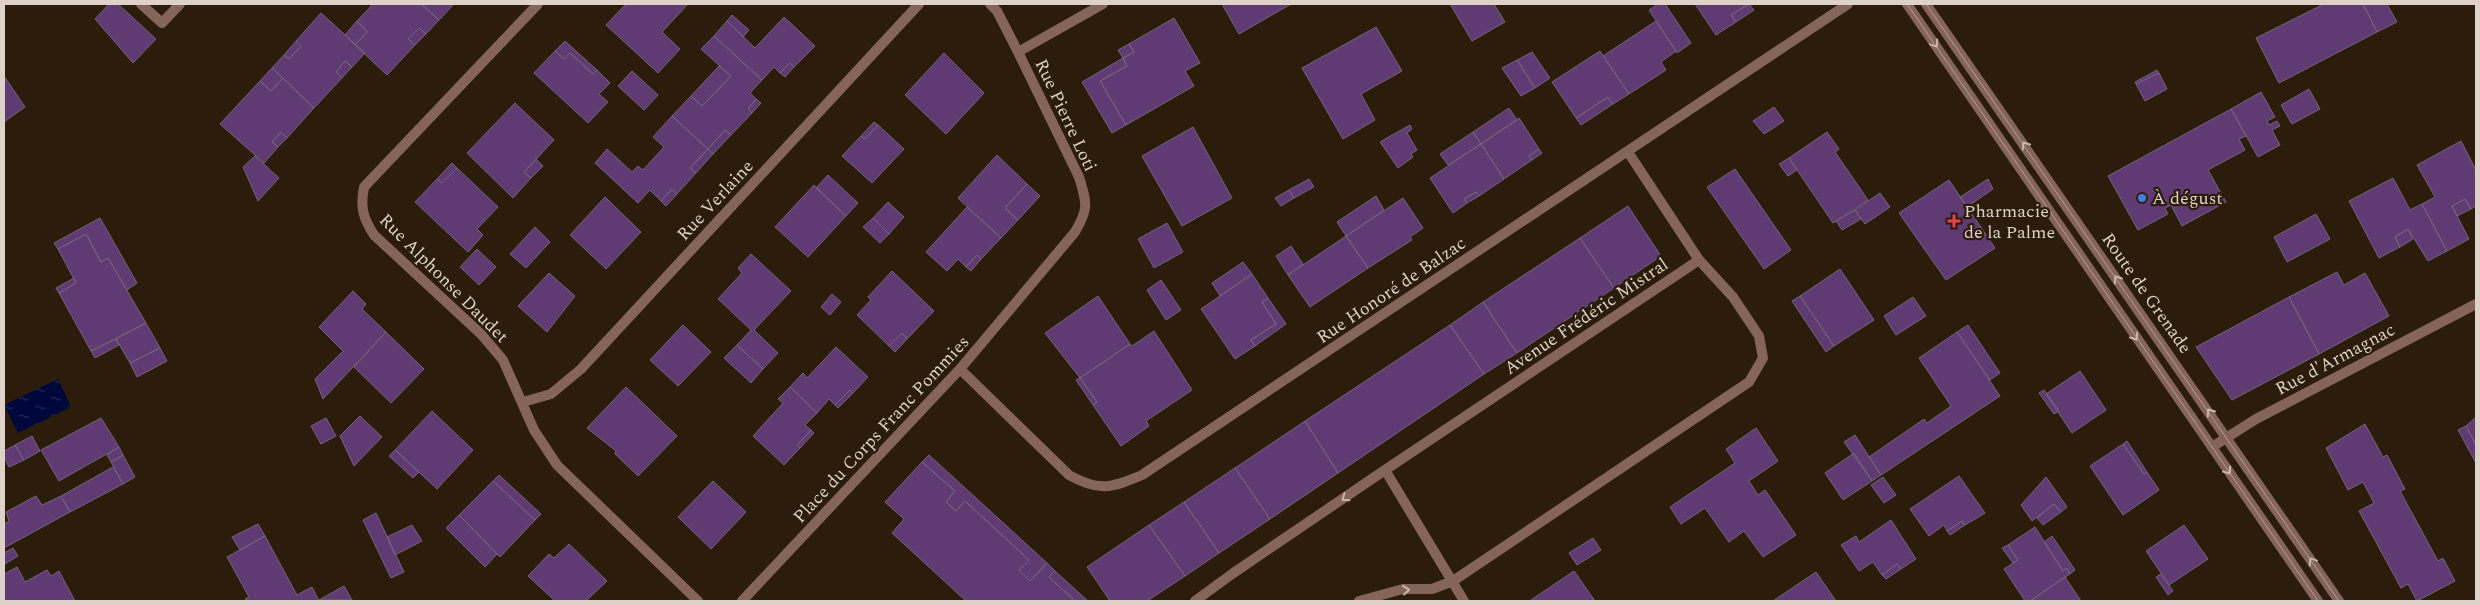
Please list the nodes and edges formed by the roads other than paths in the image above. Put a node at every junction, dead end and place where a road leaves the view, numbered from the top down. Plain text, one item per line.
1 (141, 4) edge
2 (180, 4) edge
3 (538, 4) edge
4 (919, 4) edge
5 (990, 4) edge
6 (1103, 4) edge
7 (1848, 4) edge
8 (1907, 4) edge
9 (1926, 4) edge
10 (1018, 52) junction
11 (1628, 152) junction
12 (1698, 260) junction
13 (1040, 275) joint
14 (2476, 304) edge
15 (960, 369) junction
16 (523, 402) junction
17 (2227, 437) junction
18 (2212, 447) junction
19 (1385, 470) junction
20 (1453, 581) junction
21 (698, 601) edge
22 (742, 601) edge
23 (1196, 601) edge
24 (1359, 601) edge
25 (1464, 601) edge
26 (2318, 601) edge
27 (2339, 601) edge

1 - 2 street
3 - 16 street, Rue Alphonse Daudet
4 - 16 street, Rue Verlaine
5 - 10 street
6 - 10 street, Rue Pierre Loti
7 - 11 street, Rue Honoré de Balzac
8 -> 18 street, Route de Grenade
17 -> 9 street, Route de Grenade
10 - 13 street, Rue Pierre Loti
11 - 12 street
11 - 15 street, Rue Honoré de Balzac
12 - 19 street, Avenue Frédéric Mistral
12 - 20 street
13 - 15 street, Place du Corps Franc Pommies
14 - 17 street, Rue d'Armagnac
15 - 22 street, Place du Corps Franc Pommies
16 - 21 street, Rue Alphonse Daudet
17 - 18 street, Rue d'Armagnac
27 -> 17 street, Route de Grenade
18 -> 26 street, Route de Grenade
19 - 20 street
19 -> 23 street, Avenue Frédéric Mistral
24 -> 20 street
20 - 25 street

